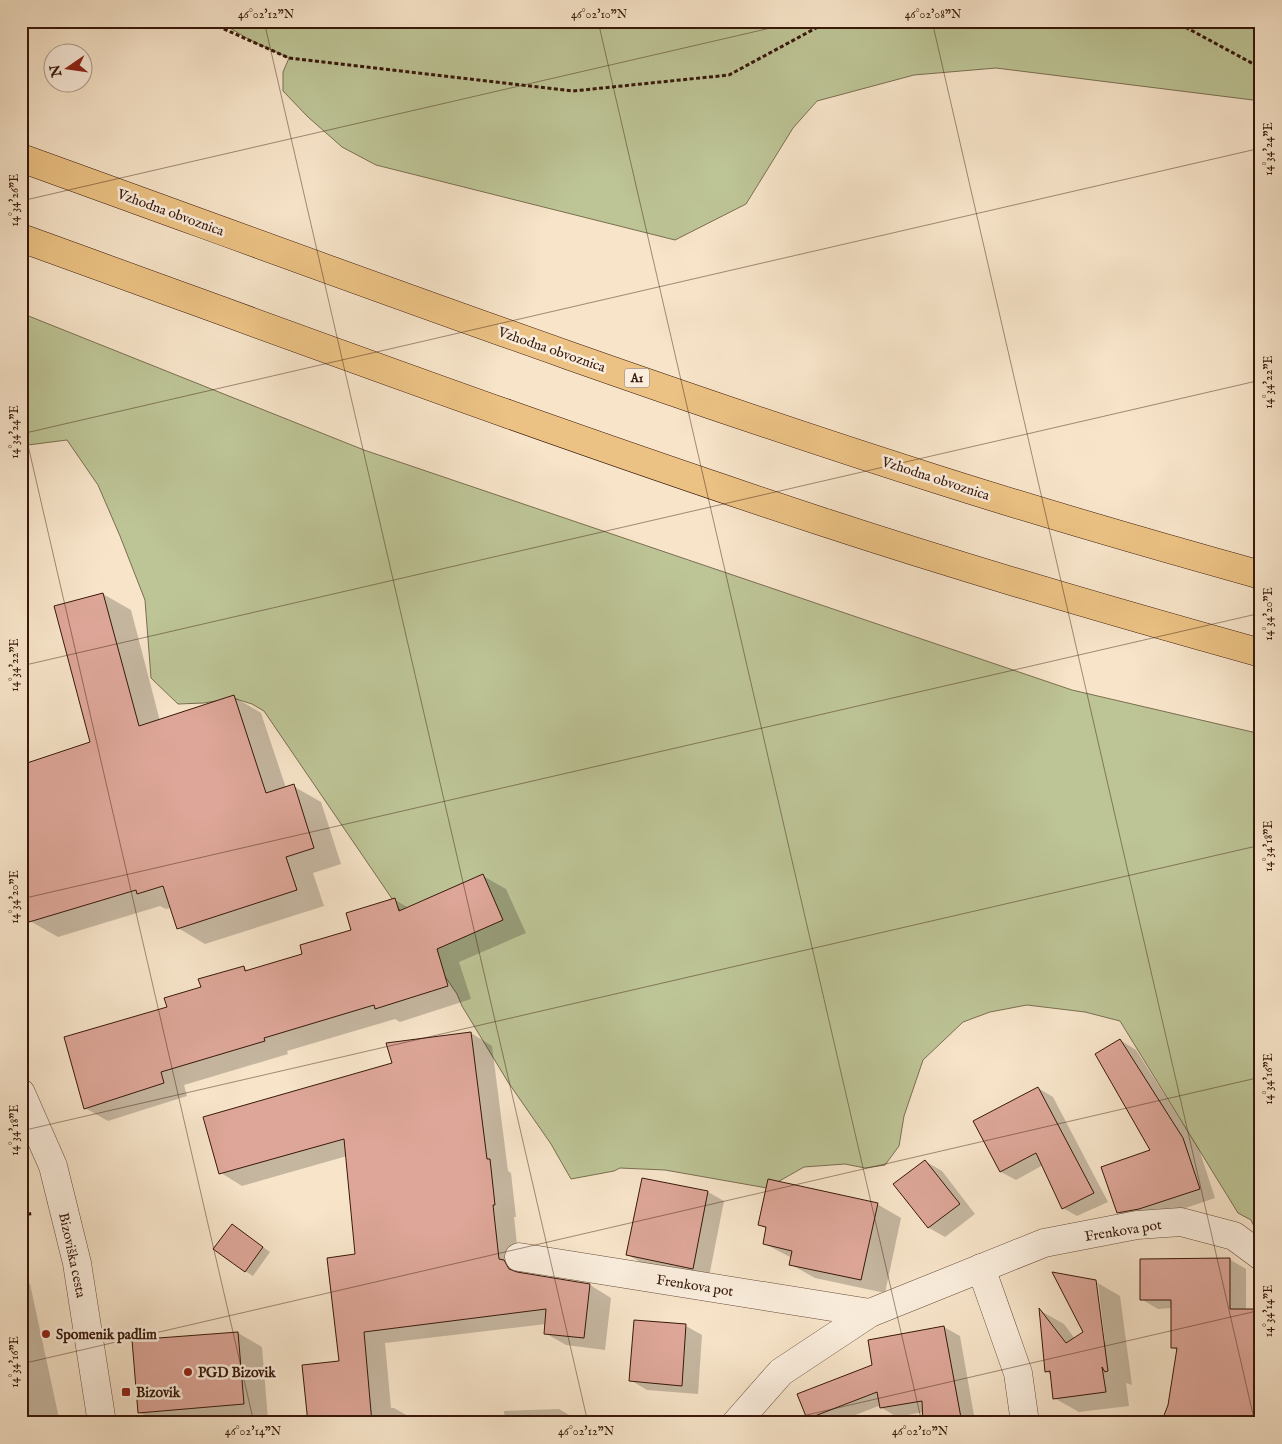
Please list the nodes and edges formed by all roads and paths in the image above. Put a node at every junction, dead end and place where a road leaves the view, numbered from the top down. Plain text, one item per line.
1 (206, 21) edge
2 (829, 21) edge
3 (1174, 21) edge
4 (1261, 68) edge
5 (21, 158) edge
6 (21, 238) edge
7 (1261, 575) edge
8 (1261, 653) edge
9 (21, 1093) edge
10 (1261, 1256) edge
11 (519, 1257) dead end
12 (981, 1268) junction
13 (870, 1313) junction
14 (102, 1423) edge
15 (736, 1423) edge
16 (1025, 1423) edge

1 - 2 path
3 - 4 path
5 - 7 highway, Vzhodna obvoznica / A1
6 - 8 highway
9 - 14 street, Bizoviška cesta
10 - 12 street, Frenkova pot
11 - 13 street, Frenkova pot
12 - 13 street, Frenkova pot
12 - 16 street
13 - 15 street, Frenkova pot

